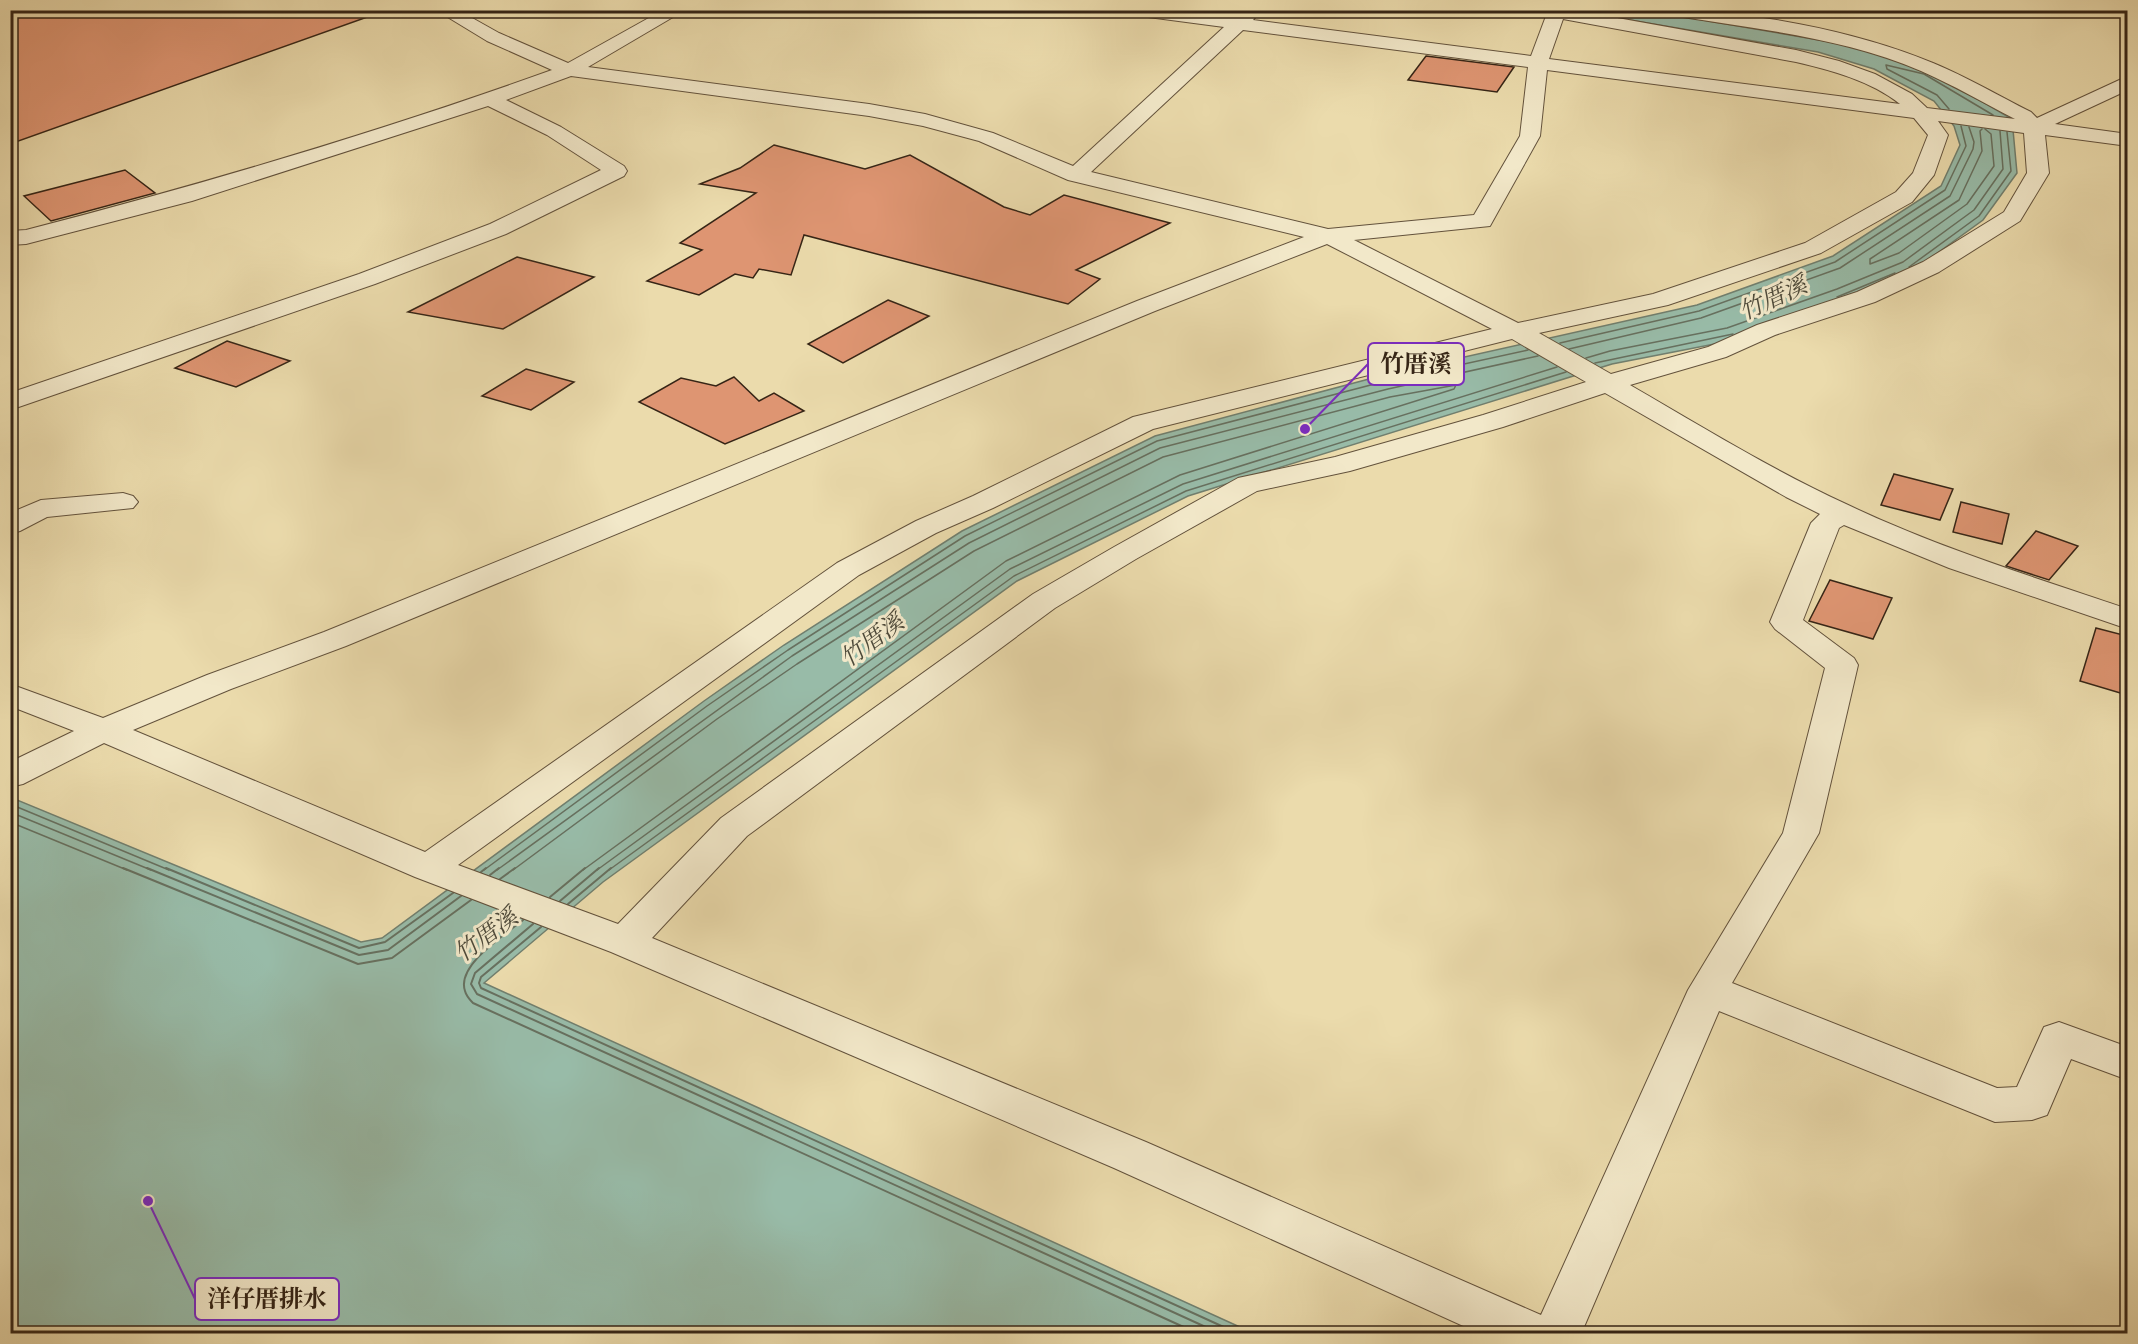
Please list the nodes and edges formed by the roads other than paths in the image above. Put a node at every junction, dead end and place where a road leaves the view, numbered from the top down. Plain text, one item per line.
1 (444, 10) edge
2 (677, 10) edge
3 (1133, 10) edge
4 (1670, 10) edge
5 (1549, 12) edge
6 (1245, 17) edge
7 (1539, 62) junction
8 (569, 70) junction
9 (2127, 82) edge
10 (489, 99) junction
11 (1920, 112) junction
12 (2034, 127) junction
13 (2127, 140) edge
14 (1076, 175) junction
15 (1328, 236) junction
16 (10, 238) edge
17 (1521, 334) junction
18 (1606, 384) junction
19 (10, 402) edge
20 (123, 502) dead end
21 (1841, 514) junction
22 (10, 525) edge
23 (2127, 620) edge
24 (10, 694) edge
25 (103, 730) junction
26 (10, 776) edge
27 (428, 868) junction
28 (625, 942) junction
29 (1708, 990) junction
30 (2127, 1064) edge
31 (1533, 1334) edge
32 (1557, 1334) edge

1 - 8 street
2 - 8 street
3 - 6 street
4 - 12 street
5 - 7 street
5 - 11 street
6 - 7 street
6 - 14 street
7 - 11 street
7 - 15 street
8 - 10 street
8 - 14 street
9 - 12 street
10 - 16 street
10 - 19 street
11 - 12 street
11 - 17 street
12 - 13 street
12 - 18 street
14 - 15 street
15 - 17 street
15 - 25 street
17 - 18 street
17 - 27 street
18 - 21 street
18 - 28 street
20 - 22 street
21 - 23 street
21 - 29 street
24 - 25 street
25 - 26 street
25 - 27 street
27 - 28 street
28 - 31 street
29 - 30 street
29 - 32 street

